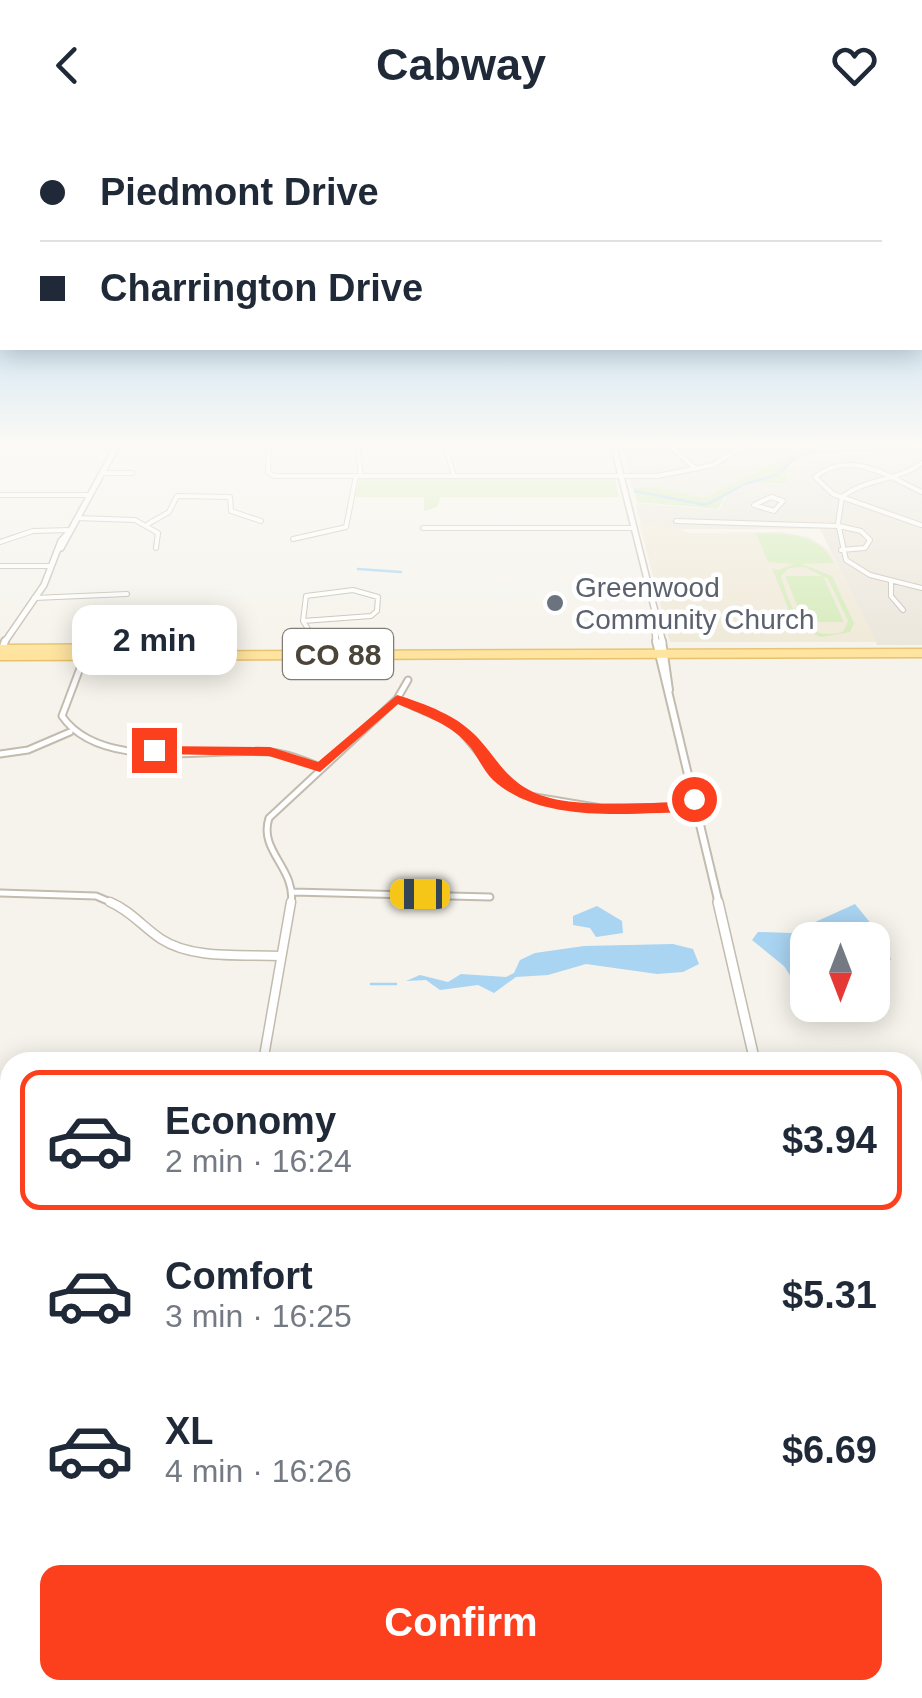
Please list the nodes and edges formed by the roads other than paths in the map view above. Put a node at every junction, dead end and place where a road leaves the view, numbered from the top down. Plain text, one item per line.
1 (161, 517) edge
2 (246, 517) edge
3 (349, 517) edge
4 (631, 517) edge
5 (775, 517) edge
6 (840, 517) edge
7 (77, 518) joint
8 (260, 522) dead end
9 (676, 522) dead end
10 (776, 523) junction
11 (148, 524) junction
12 (839, 526) junction
13 (423, 528) dead end
14 (634, 528) junction
15 (71, 530) junction
16 (293, 539) dead end
17 (0, 542) edge
18 (156, 548) dead end
19 (842, 550) junction
20 (0, 566) edge
21 (49, 569) junction
22 (890, 581) junction
23 (922, 588) edge
24 (128, 594) dead end
25 (34, 597) junction
26 (903, 610) dead end
27 (654, 612) junction
28 (303, 621) junction
29 (317, 649) junction
30 (2, 650) edge
31 (656, 650) junction
32 (666, 650) junction
33 (922, 651) edge
34 (86, 655) junction
35 (408, 680) dead end
36 (670, 690) junction
37 (397, 699) junction
38 (70, 732) junction
39 (0, 754) edge
40 (320, 767) junction
41 (696, 807) junction
42 (0, 892) edge
43 (293, 892) junction
44 (490, 896) dead end
45 (280, 956) junction
46 (265, 1052) edge
47 (753, 1052) edge

1 - 11 street
2 - 8 street
3 - 16 street
4 - 14 street
5 - 10 street
6 - 12 street
7 - 11 street
7 - 15 street
9 - 10 street
10 - 12 street
11 - 18 street
12 - 19 street
12 - 19 street
13 - 14 street
14 - 27 street
15 - 17 street
15 - 21 street
19 - 22 street
20 - 21 street
21 - 25 street
22 - 23 street
22 - 26 street
24 - 25 street
25 - 30 street
27 - 31 street
27 - 32 street
28 - 28 street
28 - 29 street
29 - 30 main road, CO 88
29 - 31 main road, CO 88
30 - 34 main road, CO 88
31 - 32 main road, CO 88
31 - 34 main road, CO 88
31 - 36 street
32 - 33 main road, CO 88
32 - 36 street
34 - 38 street
35 - 37 street
36 - 41 street
37 - 40 street
37 - 41 street
38 - 39 street
38 - 40 street
40 - 43 street
41 - 47 street
42 - 45 street
43 - 44 street
43 - 45 street
45 - 46 street

